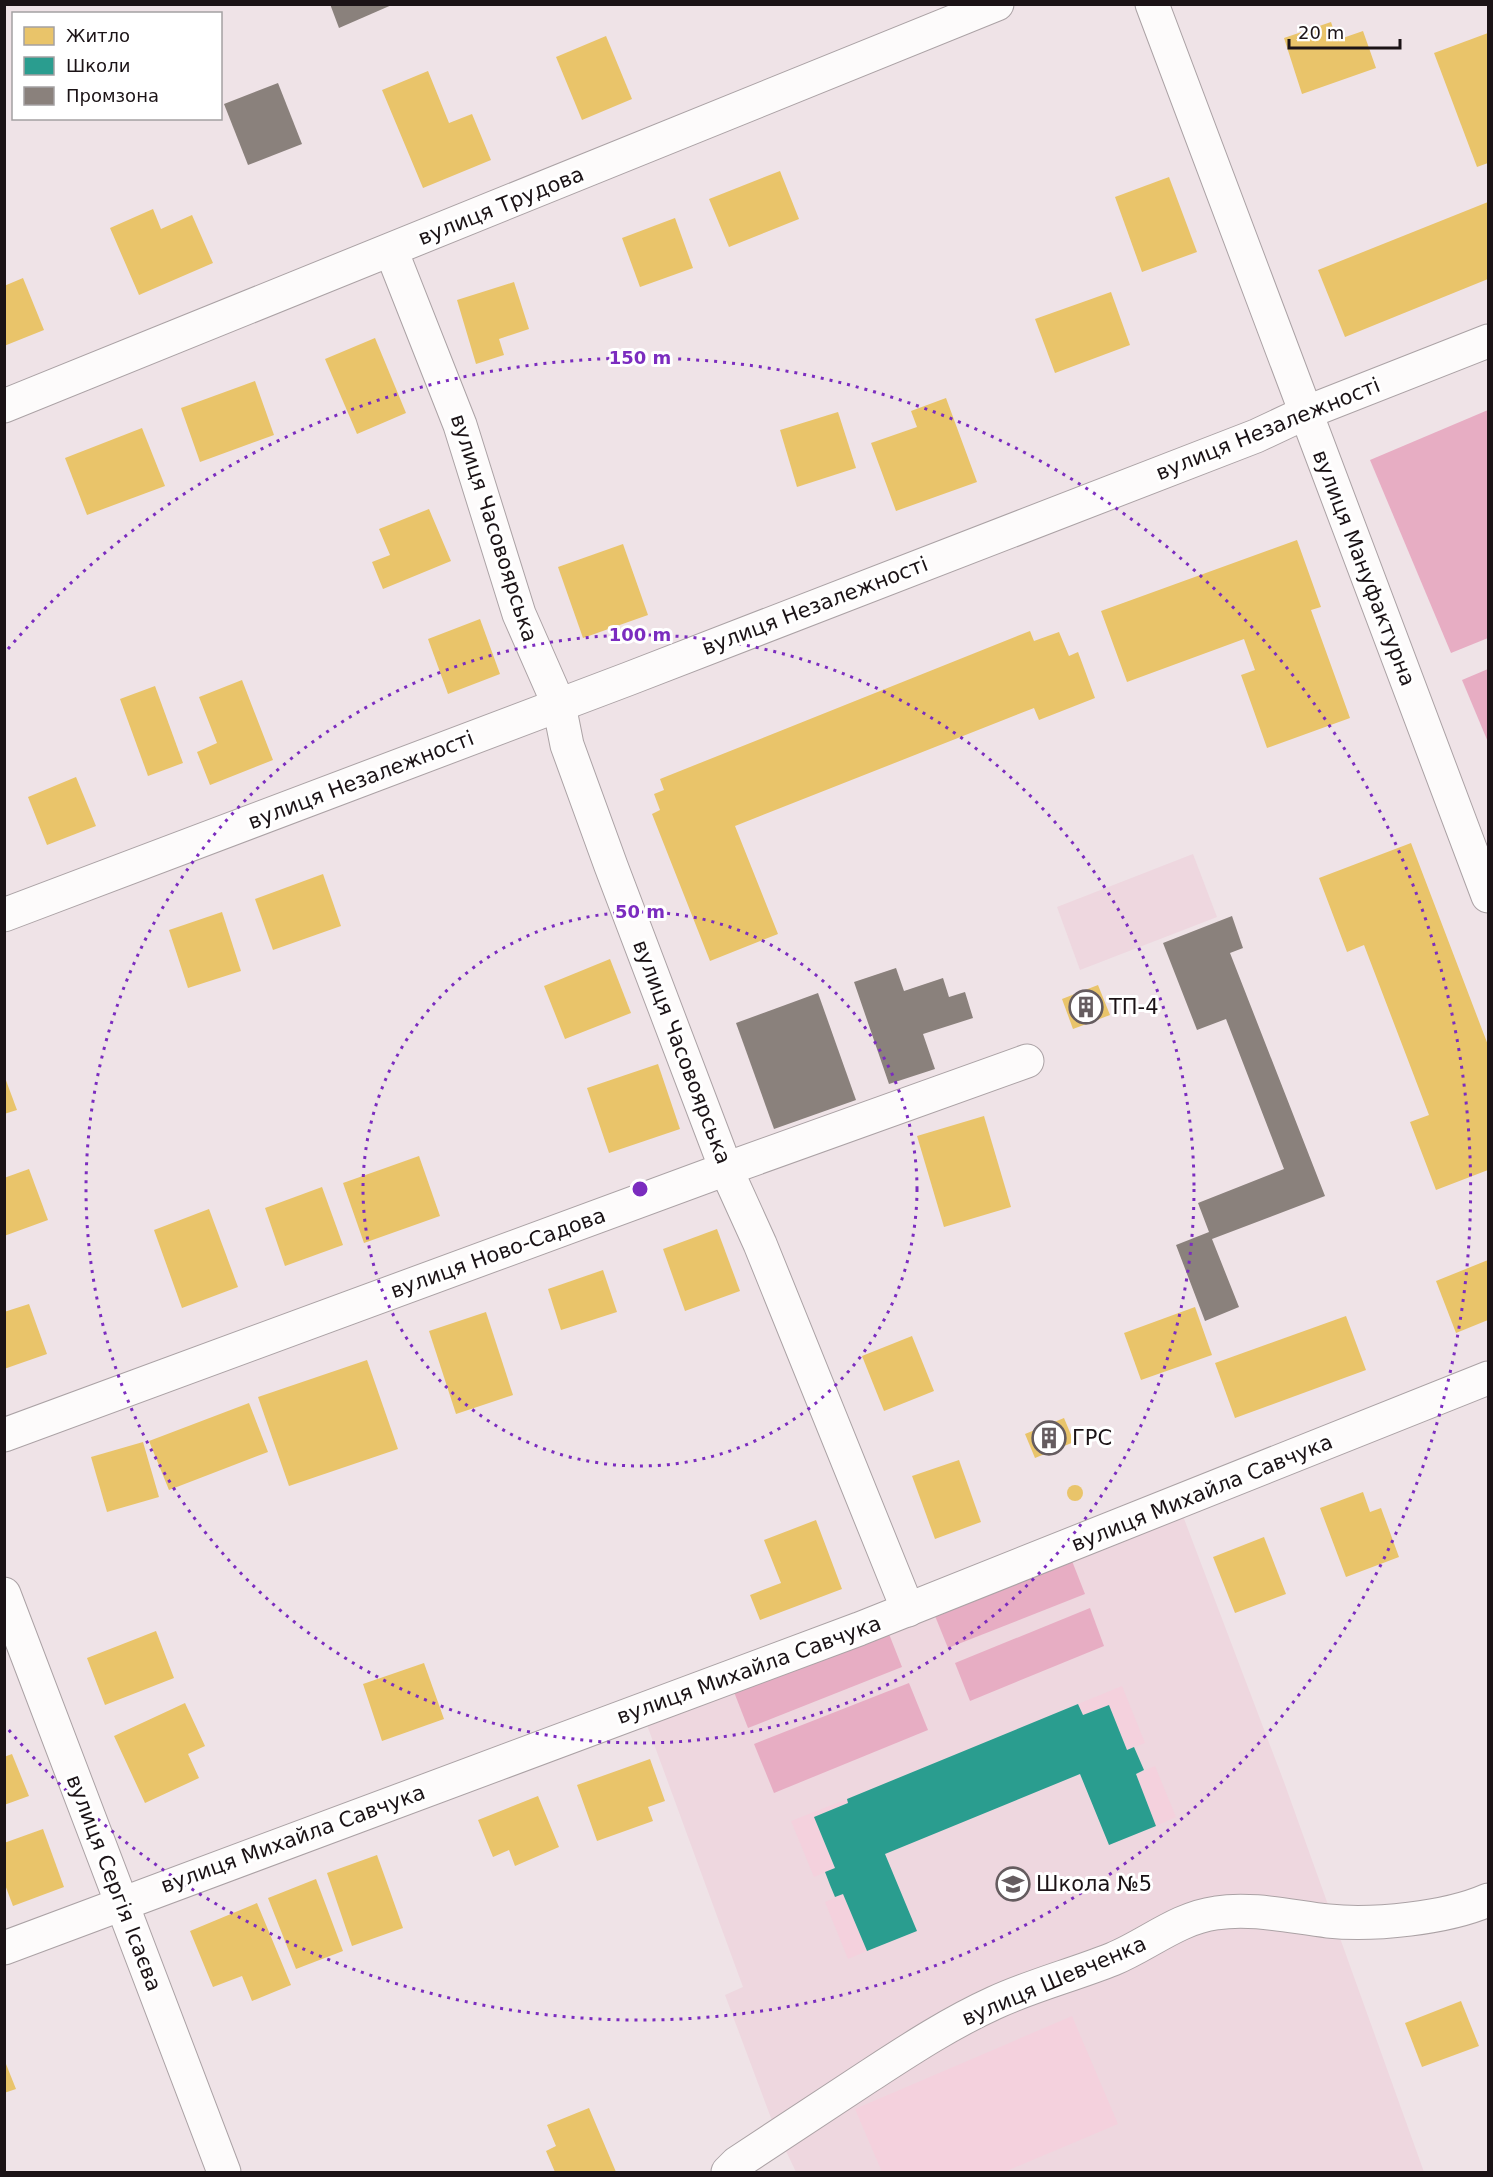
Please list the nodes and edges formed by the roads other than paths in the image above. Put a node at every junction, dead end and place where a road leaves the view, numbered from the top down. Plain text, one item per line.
1 (997, 4) edge
2 (1152, 4) edge
3 (391, 250) junction
4 (1488, 341) edge
5 (4, 406) edge
6 (1305, 413) junction
7 (559, 705) junction
8 (1488, 896) edge
9 (4, 915) edge
10 (1027, 1061) dead end
11 (726, 1169) junction
12 (1488, 1378) edge
13 (4, 1435) edge
14 (4, 1594) edge
15 (908, 1610) junction
16 (1488, 1900) edge
17 (122, 1903) junction
18 (4, 1948) edge
19 (224, 2172) edge
20 (728, 2172) edge

1 - 3 street, вулиця Трудова
2 - 6 street, вулиця Мануфактурна
3 - 5 street, вулиця Трудова
3 - 7 street, вулиця Часовоярська
4 - 6 street, вулиця Незалежності
6 - 7 street, вулиця Незалежності
6 - 8 street, вулиця Мануфактурна
7 - 9 street, вулиця Незалежності
7 - 11 street, вулиця Часовоярська
10 - 11 street, вулиця Ново-Садова
11 - 13 street, вулиця Ново-Садова
11 - 15 street, вулиця Часовоярська
12 - 15 street, вулиця Михайла Савчука
14 - 17 street, вулиця Сергія Ісаєва
15 - 17 street, вулиця Михайла Савчука
16 - 20 street, вулиця Шевченка
17 - 18 street, вулиця Михайла Савчука
17 - 19 street, вулиця Сергія Ісаєва

